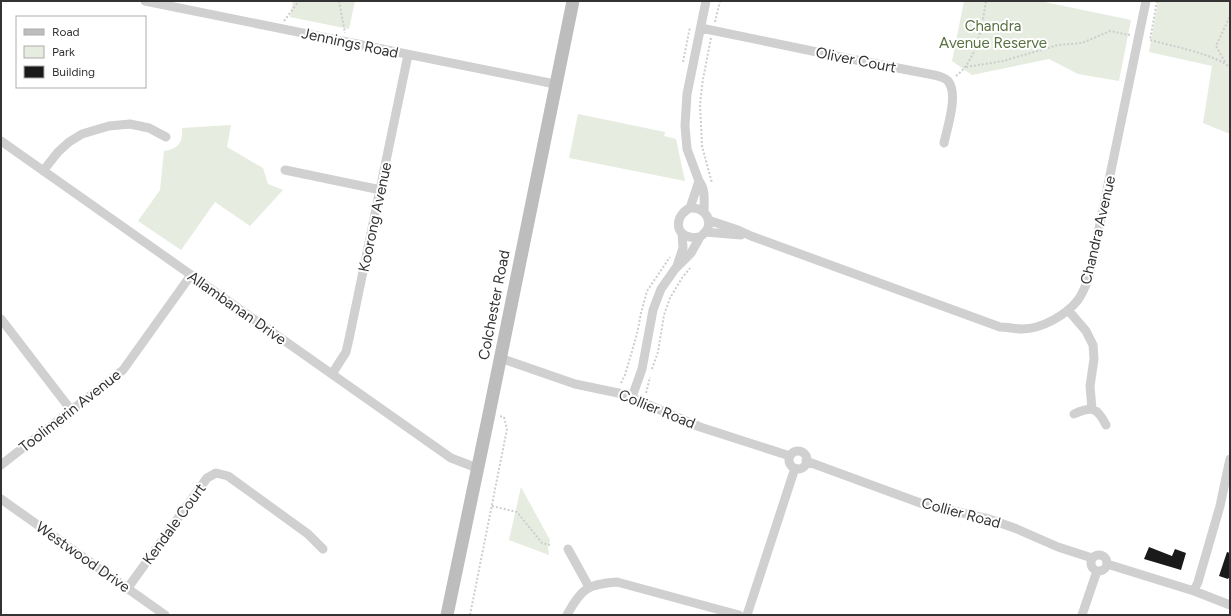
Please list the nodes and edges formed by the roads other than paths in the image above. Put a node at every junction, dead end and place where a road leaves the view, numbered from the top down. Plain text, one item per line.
1 (145, 1) edge
2 (572, 1) edge
3 (706, 1) edge
4 (1146, 1) edge
5 (701, 28) junction
6 (408, 55) junction
7 (555, 84) junction
8 (166, 137) dead end
9 (1, 141) edge
10 (944, 143) dead end
11 (285, 170) dead end
12 (43, 171) junction
13 (699, 181) junction
14 (381, 190) junction
15 (690, 208) junction
16 (704, 212) junction
17 (708, 220) junction
18 (682, 233) junction
19 (703, 235) junction
20 (751, 236) junction
21 (675, 269) junction
22 (192, 275) junction
23 (1068, 310) junction
24 (1, 319) edge
25 (500, 358) junction
26 (332, 374) junction
27 (632, 397) junction
28 (1092, 409) junction
29 (70, 410) junction
30 (1074, 414) dead end
31 (1106, 425) dead end
32 (790, 456) junction
33 (1230, 459) edge
34 (806, 461) junction
35 (1, 465) edge
36 (477, 468) junction
37 (795, 468) junction
38 (1229, 469) edge
39 (1, 499) edge
40 (323, 549) dead end
41 (568, 549) dead end
42 (1092, 558) junction
43 (1107, 564) junction
44 (1097, 571) junction
45 (589, 587) junction
46 (127, 589) junction
47 (1194, 591) junction
48 (1230, 605) edge
49 (165, 615) edge
50 (447, 615) edge
51 (567, 615) edge
52 (739, 615) edge
53 (747, 615) edge
54 (1082, 615) edge

1 - 6 street, Jennings Road
2 - 7 main road, Colchester Road
3 - 5 street
4 - 23 street, Chandra Avenue
5 - 10 street, Oliver Court
5 - 13 street
6 - 7 street, Jennings Road
6 - 14 street, Koorong Avenue
7 - 25 main road, Colchester Road
8 - 12 street
9 - 12 street, Allambanan Drive
11 - 14 street
12 - 22 street, Allambanan Drive
13 - 15 street
13 - 16 street
14 - 26 street, Koorong Avenue
15 - 16 street
15 - 18 street
16 - 17 street
17 - 19 street
17 - 20 street, Chandra Avenue
18 - 19 street
18 - 21 street
19 - 20 street, Chandra Avenue
19 - 21 street
20 - 23 street, Chandra Avenue
21 - 27 street
22 - 26 street, Allambanan Drive
22 - 29 street, Toolimerin Avenue
23 - 28 street
24 - 29 street
25 - 27 street, Collier Road
25 - 36 main road, Colchester Road
26 - 36 street, Allambanan Drive
27 - 32 street, Collier Road
28 - 30 street
28 - 31 street
29 - 35 street, Toolimerin Avenue
32 - 34 street
32 - 37 street
33 - 38 street
34 - 37 street
34 - 42 street, Collier Road
36 - 50 main road, Colchester Road
37 - 53 street
38 - 47 street
39 - 46 street, Westwood Drive
40 - 46 street, Kendale Court
41 - 45 street
42 - 43 street
42 - 44 street
43 - 44 street
43 - 47 street
44 - 54 street
45 - 51 street
45 - 52 street
46 - 49 street, Westwood Drive
47 - 48 street

